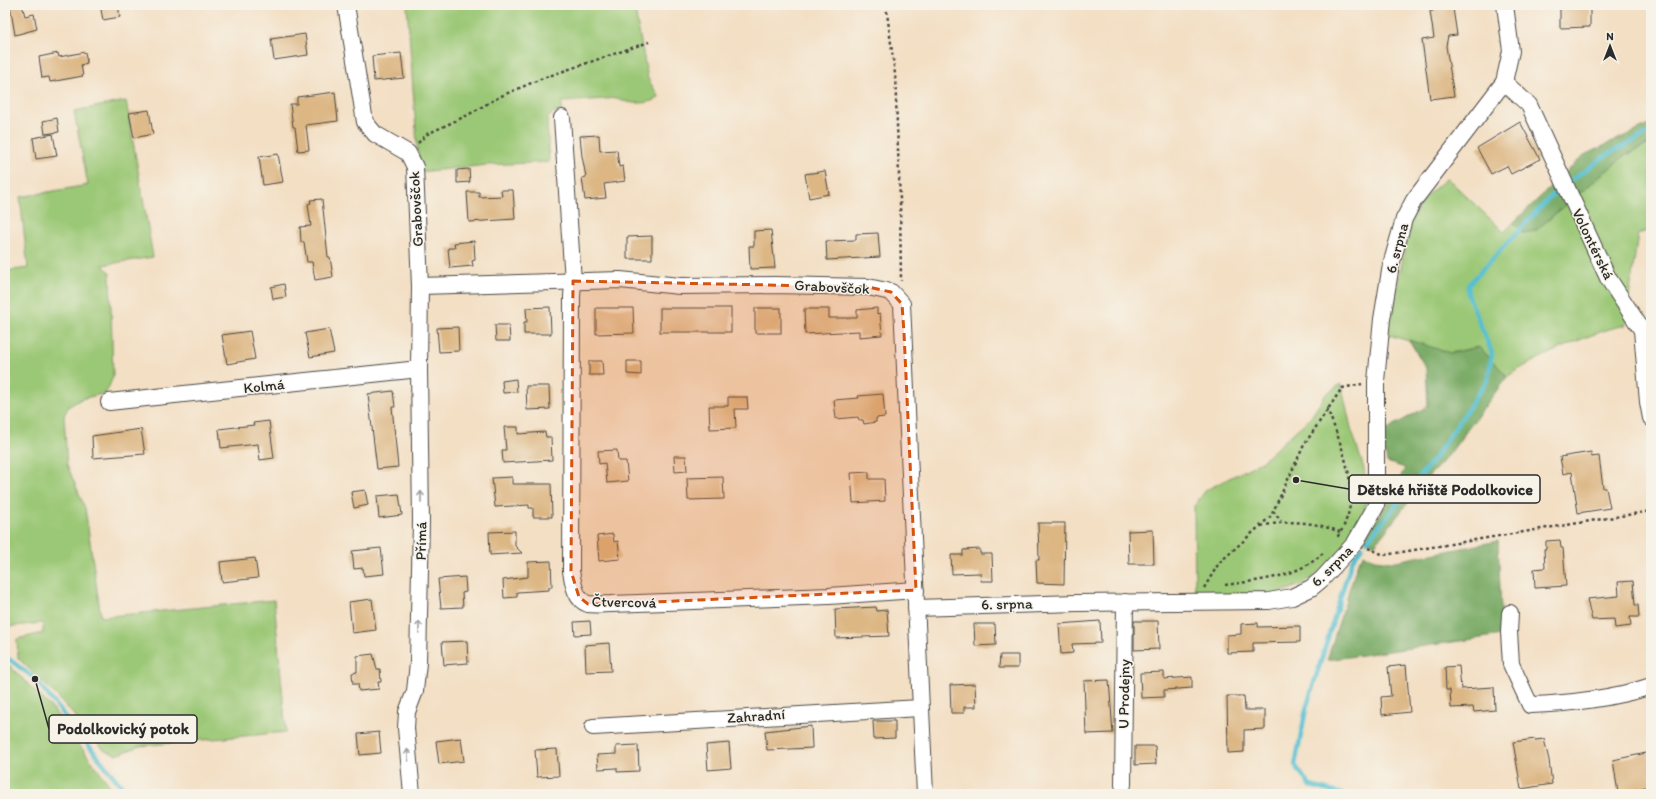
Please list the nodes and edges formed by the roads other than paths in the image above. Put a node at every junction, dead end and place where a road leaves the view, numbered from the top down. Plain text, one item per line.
1 (346, 5) edge
2 (1505, 5) edge
3 (1504, 82) junction
4 (562, 118) dead end
5 (573, 281) junction
6 (420, 286) junction
7 (419, 369) junction
8 (108, 402) dead end
9 (1651, 418) edge
10 (916, 590) junction
11 (1124, 602) junction
12 (916, 608) junction
13 (1510, 613) dead end
14 (1651, 686) edge
15 (920, 708) junction
16 (593, 727) dead end
17 (1123, 785) dead end
18 (412, 794) edge
19 (925, 794) edge

1 - 6 street, Grabovščok
2 - 3 street, 6. srpna
3 - 9 street, Volontérská
3 - 11 street, 6. srpna
4 - 5 street
5 - 6 street, Grabovščok
5 - 10 street, Grabovščok
5 - 10 street, Čtvercová
6 - 7 street, Přímá
7 - 8 street, Kolmá
18 -> 7 street, Přímá
10 - 12 street
11 - 12 street, 6. srpna
11 - 17 street, U Prodejny
12 - 15 street
13 - 14 street
15 - 16 street, Zahradní
15 - 19 street

